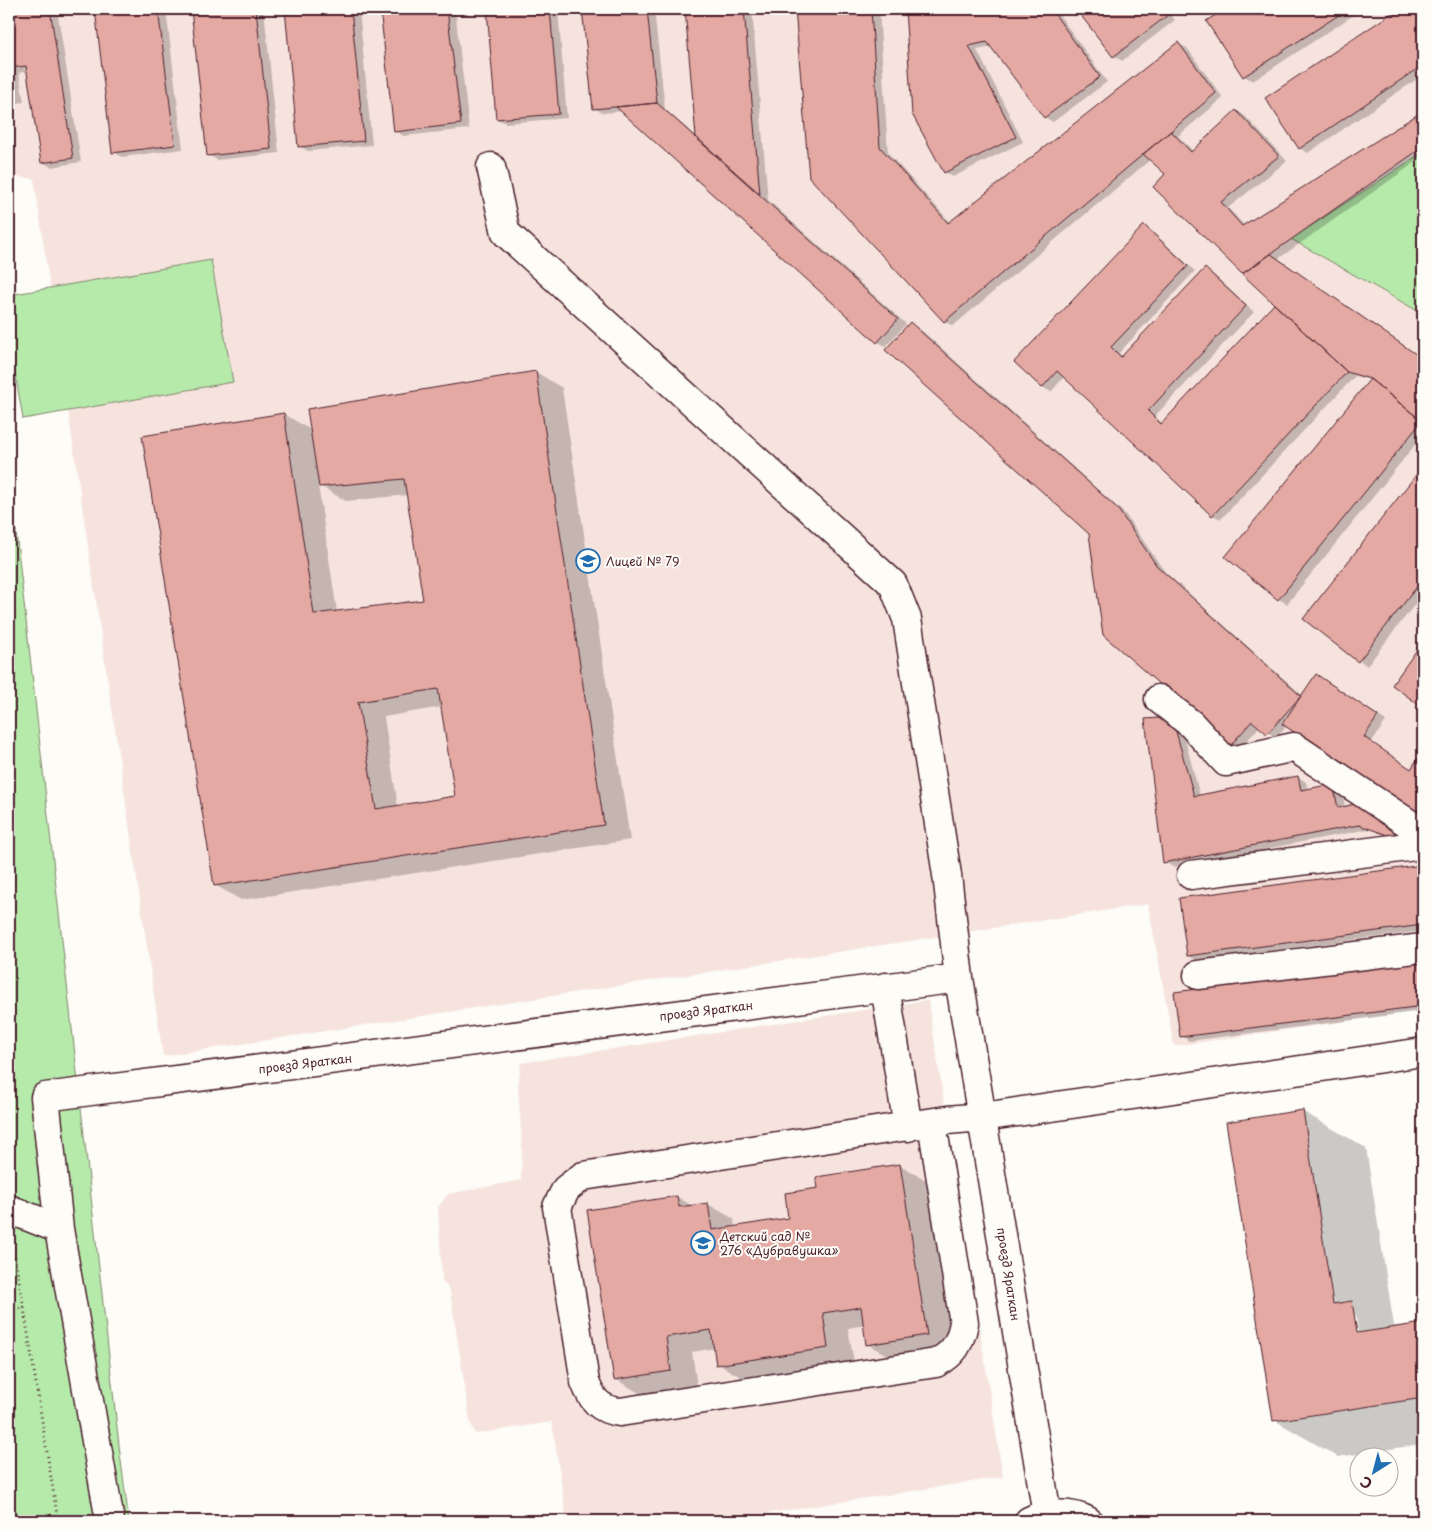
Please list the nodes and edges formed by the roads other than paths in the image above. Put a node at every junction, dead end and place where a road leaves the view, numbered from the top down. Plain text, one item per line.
1 (491, 167) dead end
2 (1159, 699) dead end
3 (1423, 833) edge
4 (1423, 845) edge
5 (1191, 875) dead end
6 (1423, 948) edge
7 (1198, 975) dead end
8 (959, 978) junction
9 (885, 987) junction
10 (1423, 1052) edge
11 (983, 1117) junction
12 (920, 1125) junction
13 (9, 1209) edge
14 (59, 1229) junction
15 (1038, 1518) edge
16 (110, 1521) edge
17 (1088, 1521) edge

1 - 8 street
2 - 3 street
4 - 5 street
6 - 7 street
8 - 9 street, проезд Яраткан
8 - 11 street, проезд Яраткан
9 - 12 street
9 - 14 street, проезд Яраткан
10 - 11 street
11 - 12 street
11 - 15 street, проезд Яраткан
12 - 12 street
13 - 14 street
14 - 16 street
15 - 17 street, проезд Яраткан

